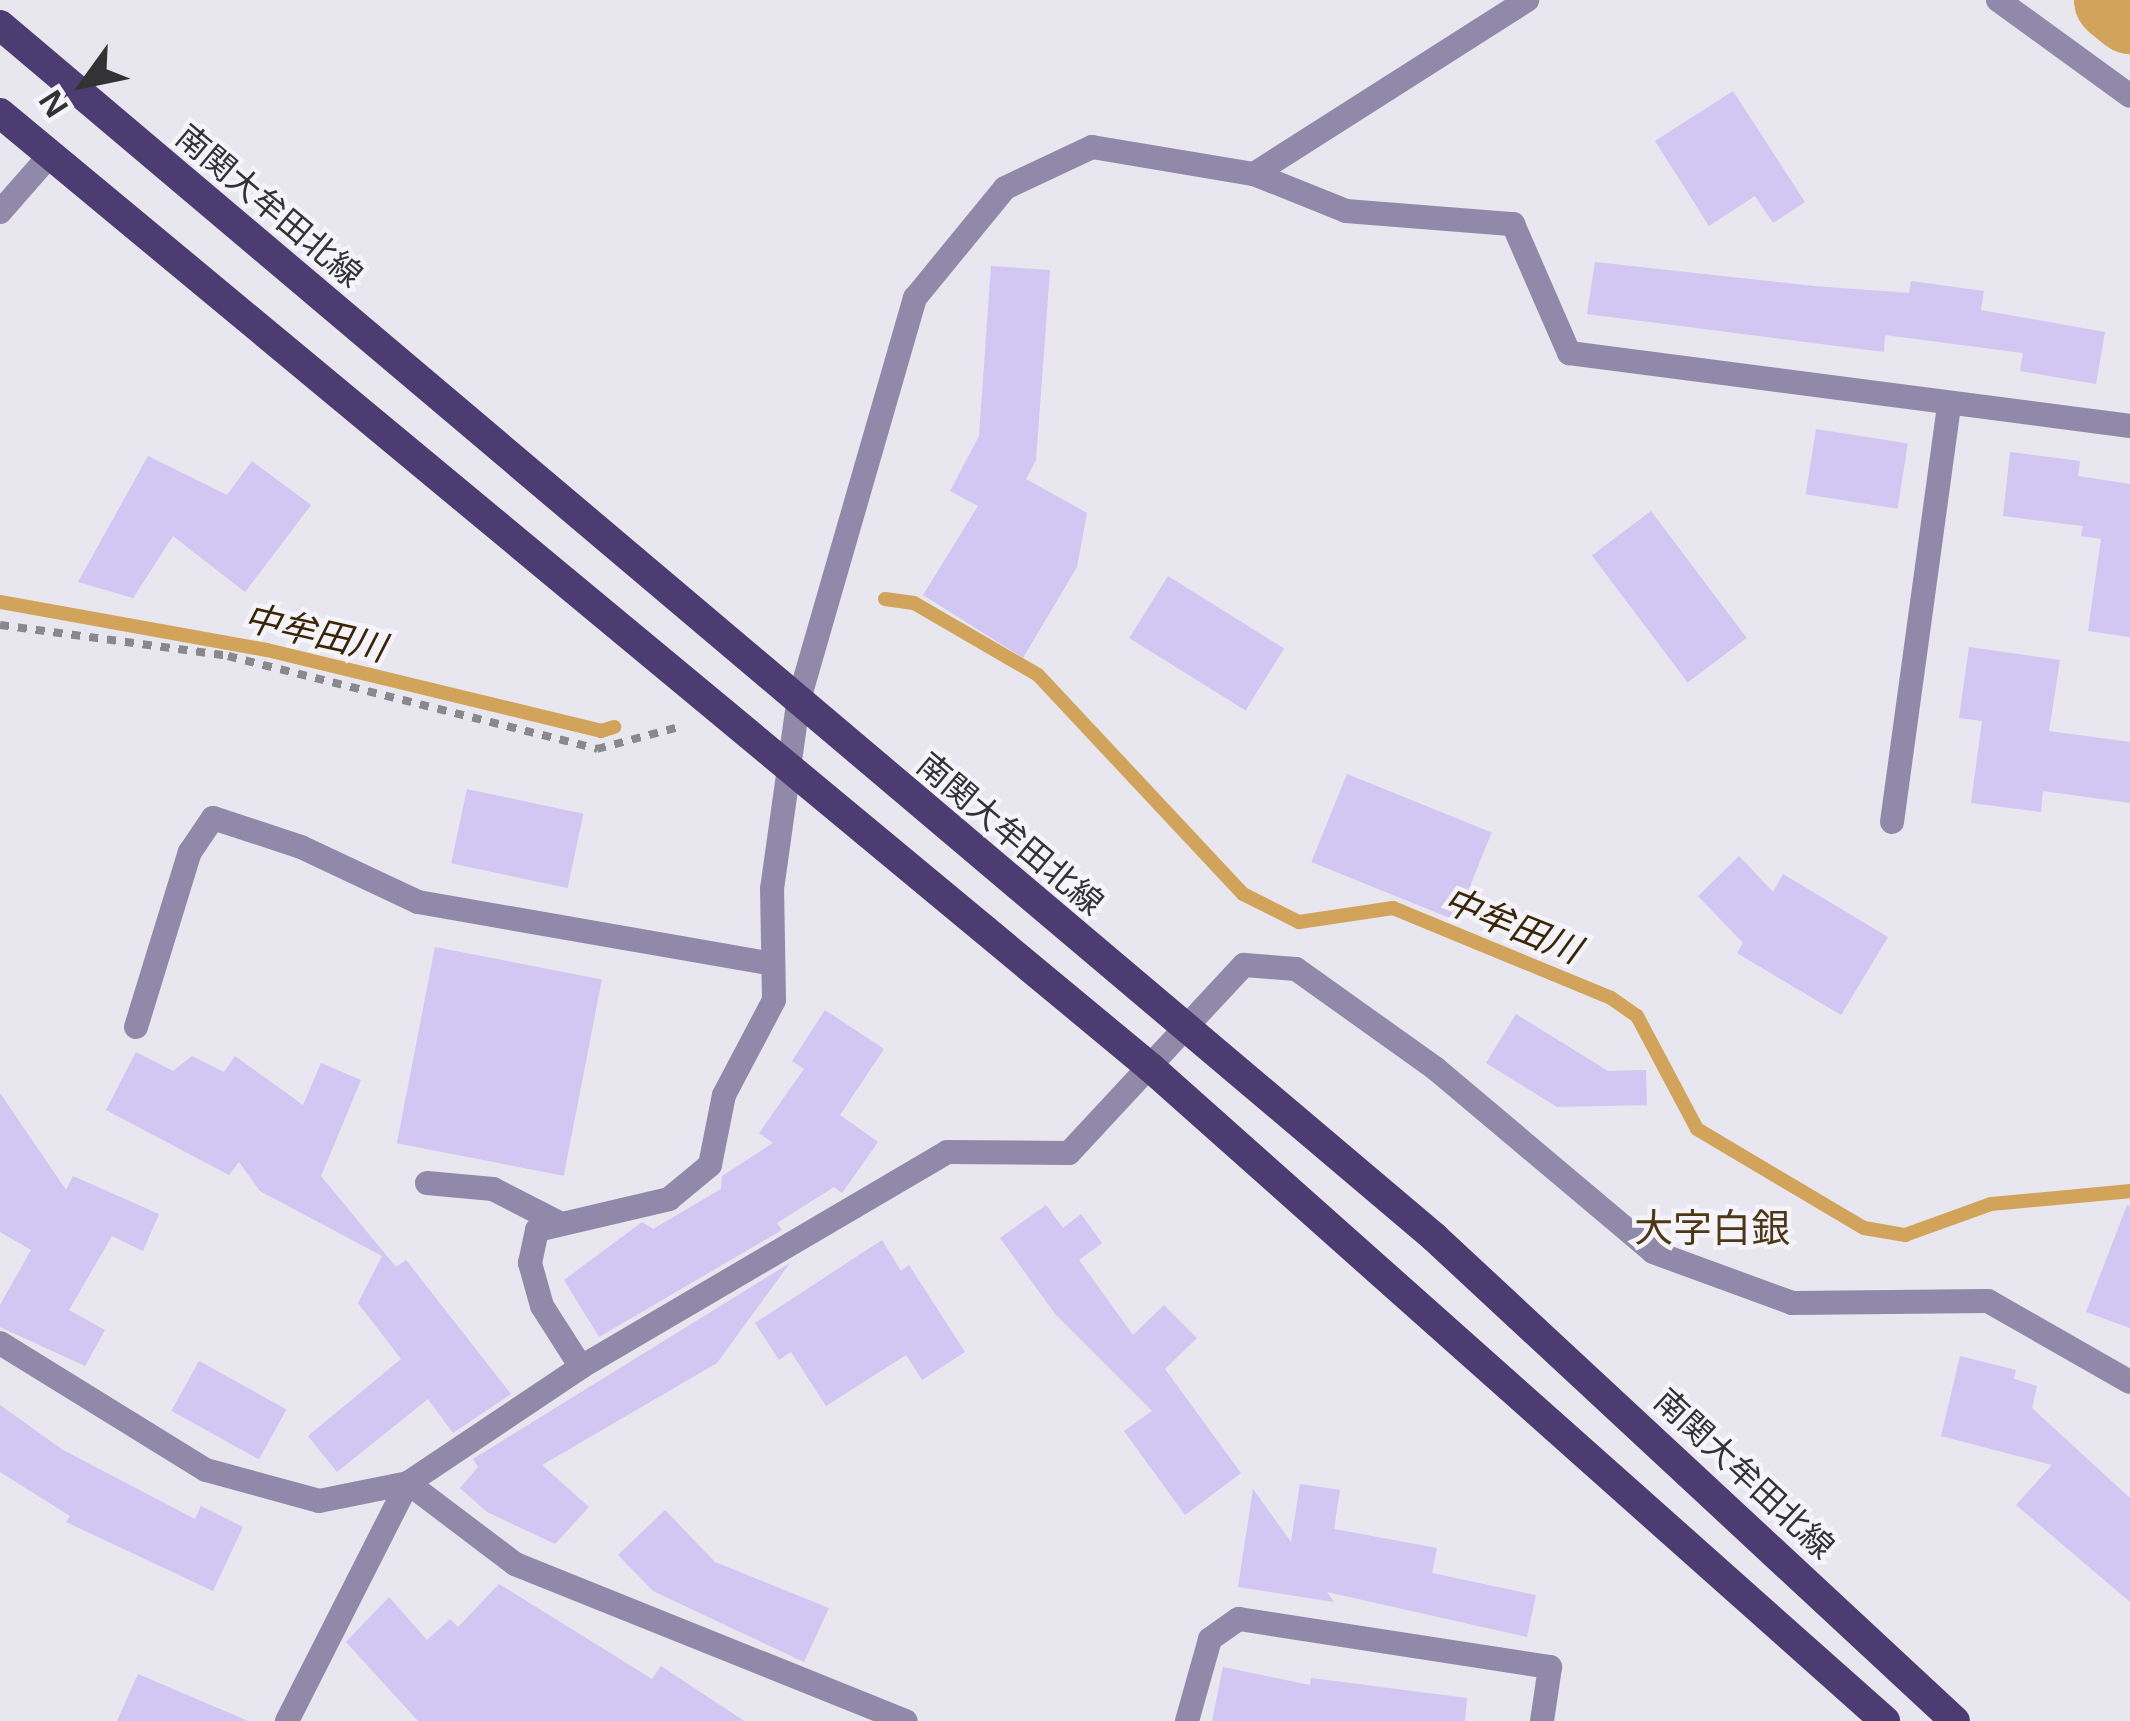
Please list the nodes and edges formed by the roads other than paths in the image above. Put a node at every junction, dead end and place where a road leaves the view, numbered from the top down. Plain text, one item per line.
1 (1527, 0) edge
2 (1998, 0) edge
3 (0, 25) edge
4 (2130, 96) edge
5 (0, 113) edge
6 (50, 155) junction
7 (1254, 174) junction
8 (0, 212) edge
9 (1949, 407) junction
10 (2130, 426) edge
11 (798, 703) junction
12 (790, 770) junction
13 (1892, 822) dead end
14 (773, 964) junction
15 (136, 1027) dead end
16 (1187, 1030) junction
17 (1150, 1067) junction
18 (427, 1184) dead end
19 (561, 1224) junction
20 (0, 1343) edge
21 (581, 1367) junction
22 (2130, 1382) edge
23 (408, 1483) junction
24 (1873, 1717) edge
25 (287, 1721) edge
26 (901, 1721) edge
27 (1187, 1721) edge
28 (1542, 1721) edge
29 (1954, 1721) edge

1 - 7 street
2 - 4 street
3 - 11 main road, 南関大牟田北線
5 - 6 main road
6 - 8 street
6 - 12 main road
7 - 9 street
7 - 11 street
9 - 10 street
9 - 13 street
11 - 12 street
11 - 16 main road, 南関大牟田北線
12 - 14 street
12 - 17 main road
14 - 15 street
14 - 19 street
16 - 17 street
16 - 22 street
16 - 29 main road, 南関大牟田北線
17 - 21 street
17 - 24 main road
18 - 19 street
19 - 21 street
20 - 23 street
21 - 23 street
23 - 25 street
23 - 26 street
27 - 28 street

